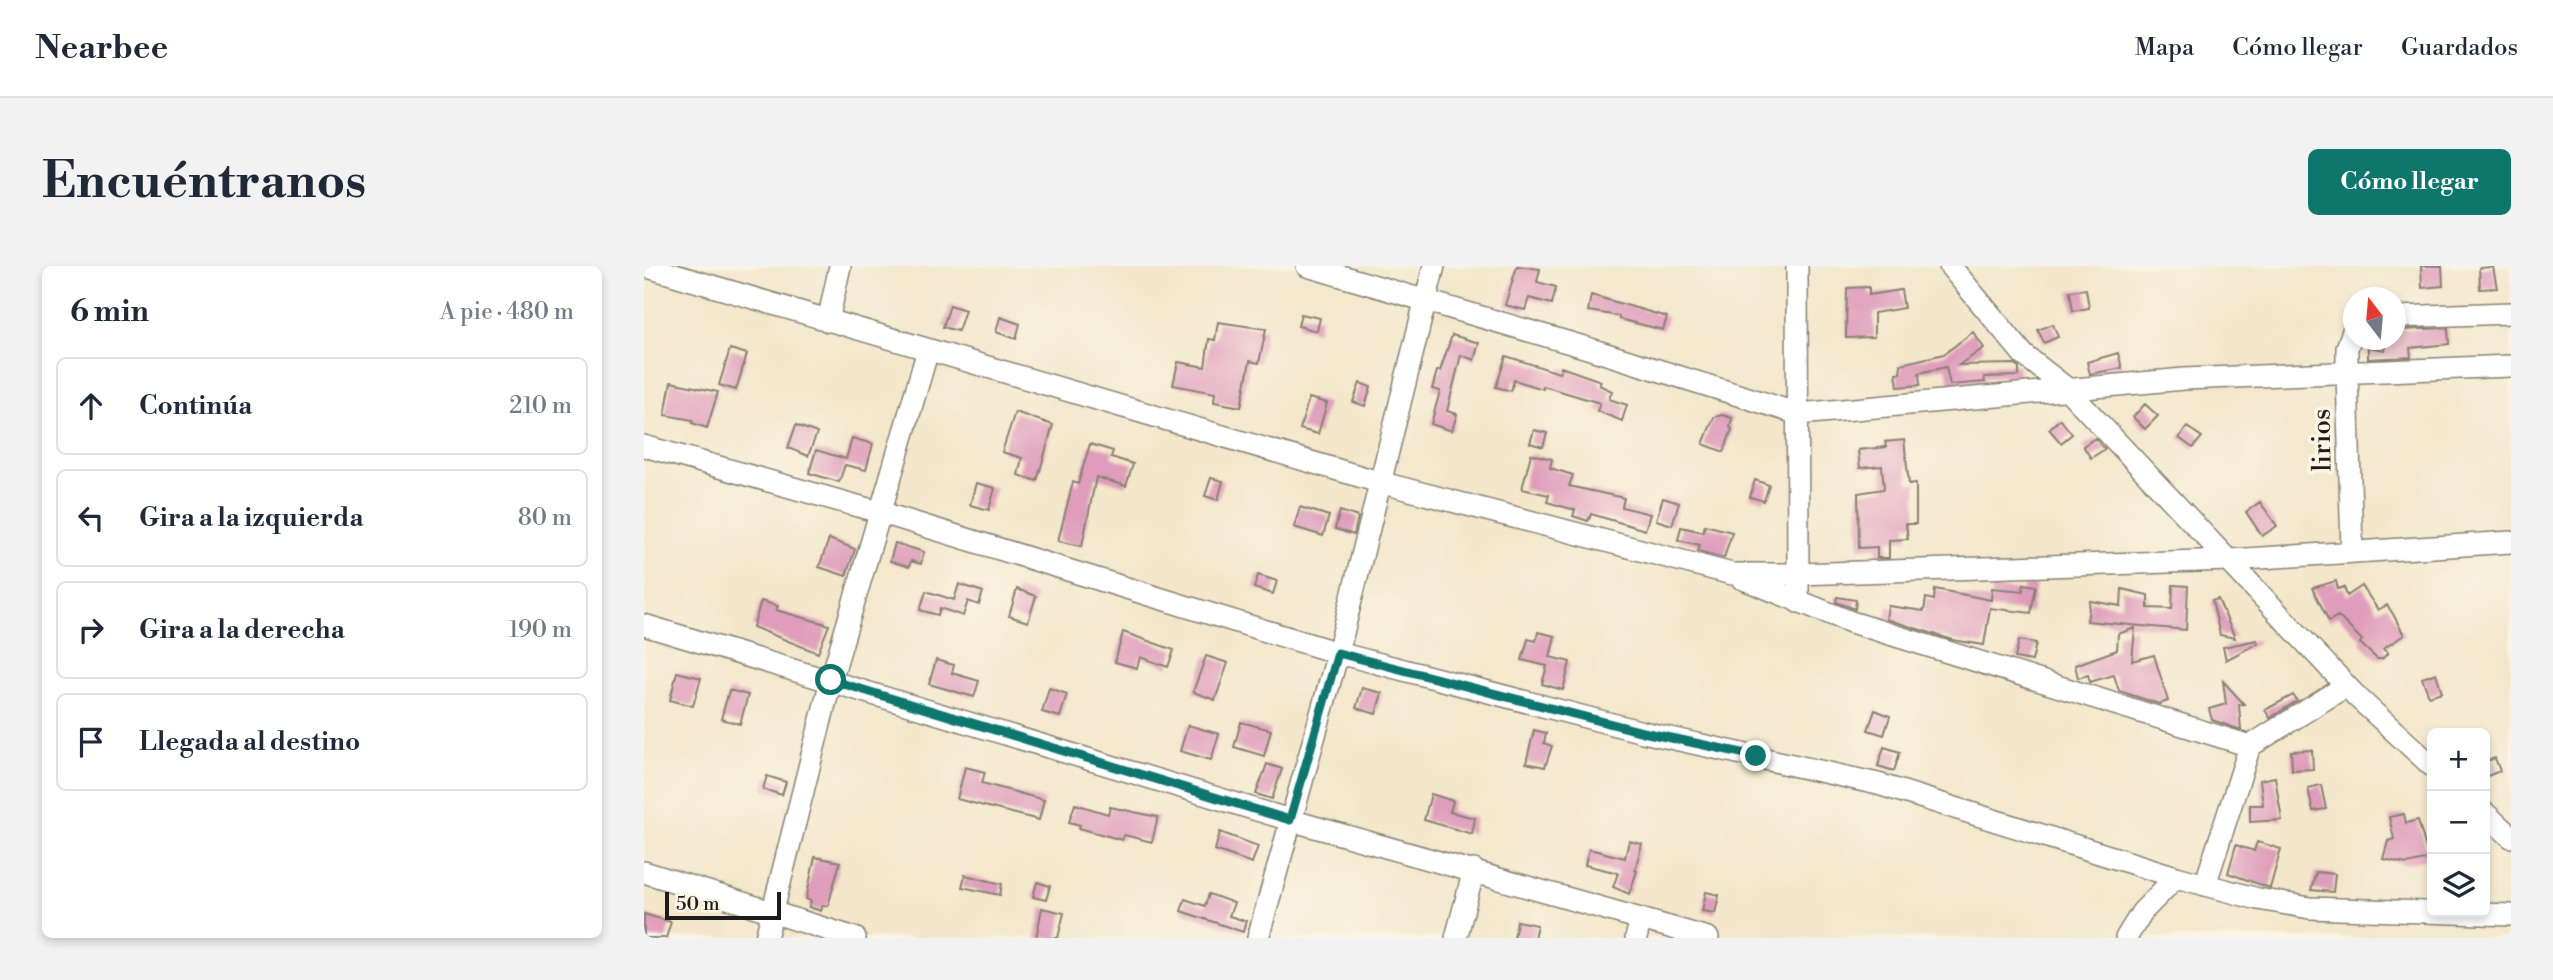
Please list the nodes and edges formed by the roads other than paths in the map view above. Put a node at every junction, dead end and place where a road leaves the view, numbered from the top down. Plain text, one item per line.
1 (644, 266) edge
2 (840, 266) edge
3 (1307, 266) edge
4 (1434, 266) edge
5 (1797, 266) edge
6 (1950, 266) edge
7 (1426, 302) junction
8 (2511, 313) edge
9 (2406, 317) edge
10 (828, 321) junction
11 (928, 350) junction
12 (2347, 350) edge
13 (2511, 366) edge
14 (2347, 372) junction
15 (2065, 387) junction
16 (1799, 414) junction
17 (644, 446) edge
18 (1380, 482) junction
19 (880, 512) junction
20 (2511, 542) edge
21 (2352, 552) junction
22 (2230, 560) junction
23 (1732, 574) junction
24 (1798, 574) junction
25 (1798, 602) junction
26 (644, 625) edge
27 (1338, 653) junction
28 (831, 680) junction
29 (2346, 686) junction
30 (2250, 746) junction
31 (2427, 761) edge
32 (2490, 818) edge
33 (1290, 820) junction
34 (2511, 837) edge
35 (1474, 870) junction
36 (644, 872) edge
37 (2176, 877) junction
38 (2205, 885) junction
39 (774, 911) junction
40 (2511, 915) edge
41 (1639, 929) edge
42 (766, 938) edge
43 (855, 938) edge
44 (1258, 938) edge
45 (1456, 938) edge
46 (1708, 938) edge
47 (2126, 938) edge

1 - 10 street
2 - 10 street
3 - 7 street
4 - 7 street
5 - 16 street
6 - 15 street
7 - 16 street
7 - 18 street
8 - 9 street
10 - 11 street
11 - 18 street
11 - 19 street
12 - 14 street, lirios
13 - 14 street
14 - 15 street
14 - 21 street, lirios
15 - 16 street
15 - 22 street
16 - 24 street
17 - 19 street
18 - 23 street
18 - 27 street
19 - 27 street
19 - 28 street
20 - 21 street
21 - 22 street
22 - 24 street
22 - 29 street
23 - 24 street
23 - 25 street
24 - 25 street
25 - 30 street
26 - 28 street
27 - 33 street
27 - 37 street
28 - 33 street
28 - 39 street
29 - 30 street
29 - 31 street
30 - 38 street
32 - 34 street
33 - 35 street
33 - 44 street
35 - 41 street
35 - 45 street
36 - 39 street
37 - 38 street
37 - 47 street
38 - 40 street
39 - 42 street
39 - 43 street
41 - 46 street

